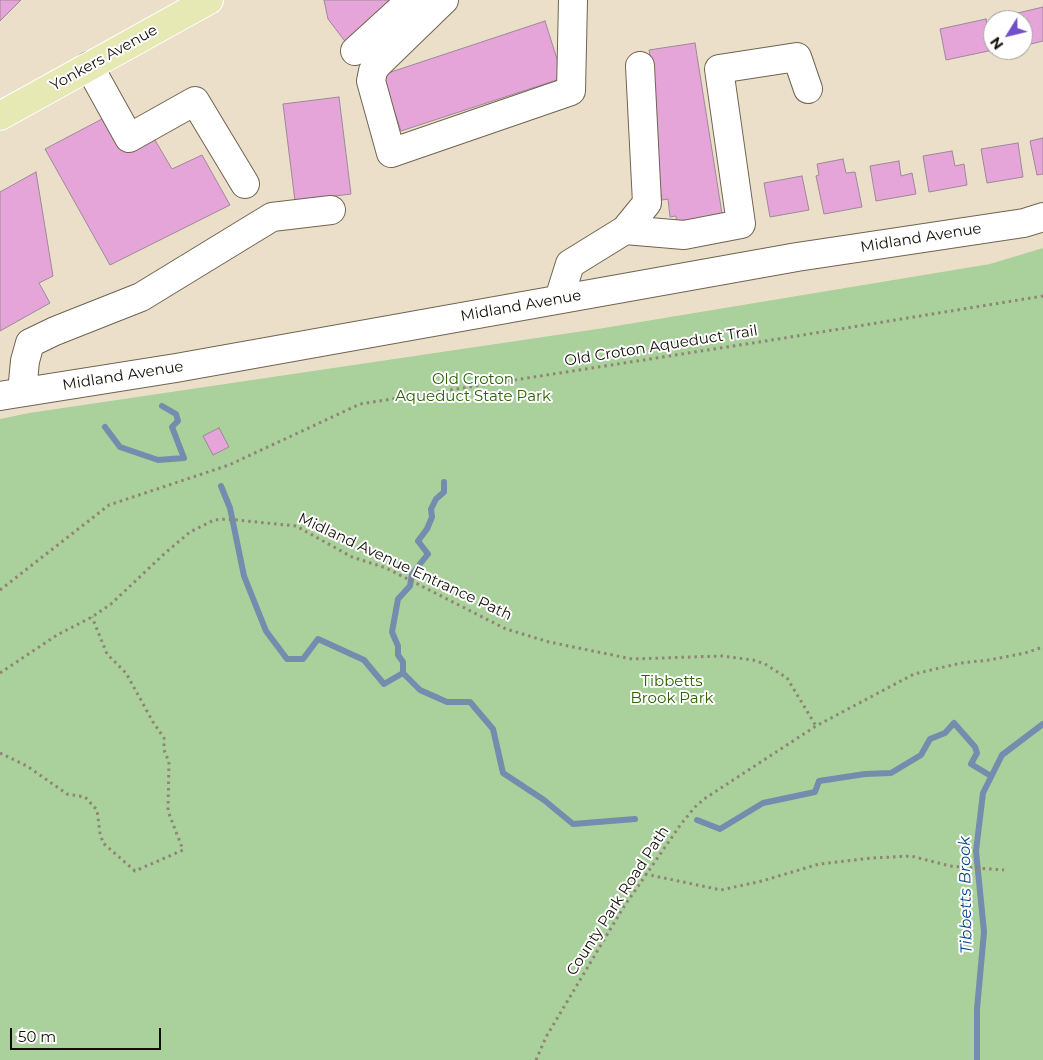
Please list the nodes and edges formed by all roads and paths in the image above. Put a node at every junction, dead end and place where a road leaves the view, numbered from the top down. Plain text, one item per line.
1 (208, 0) edge
2 (411, 0) edge
3 (444, 0) edge
4 (573, 0) edge
5 (355, 50) dead end
6 (89, 66) junction
7 (640, 66) dead end
8 (808, 89) dead end
9 (0, 116) edge
10 (246, 184) dead end
11 (331, 210) dead end
12 (1043, 217) edge
13 (625, 230) junction
14 (1043, 296) edge
15 (559, 299) junction
16 (6, 396) edge
17 (0, 590) edge
18 (92, 617) junction
19 (1043, 647) edge
20 (0, 673) edge
21 (816, 726) junction
22 (0, 753) edge
23 (1004, 870) dead end
24 (646, 874) junction
25 (536, 1060) edge

1 - 6 main road, Yonkers Avenue
2 - 5 street
3 - 4 street
6 - 9 main road, Yonkers Avenue
6 - 10 street
7 - 13 street
8 - 13 street
11 - 16 street
12 - 15 street, Midland Avenue
13 - 15 street
14 - 17 path, Old Croton Aqueduct Trail
15 - 16 street, Midland Avenue
18 - 20 path, Midland Avenue Entrance Path
18 - 21 path, Midland Avenue Entrance Path
18 - 22 path
19 - 21 path, County Park Road Path
21 - 24 path, County Park Road Path
23 - 24 path
24 - 25 path, County Park Road Path

